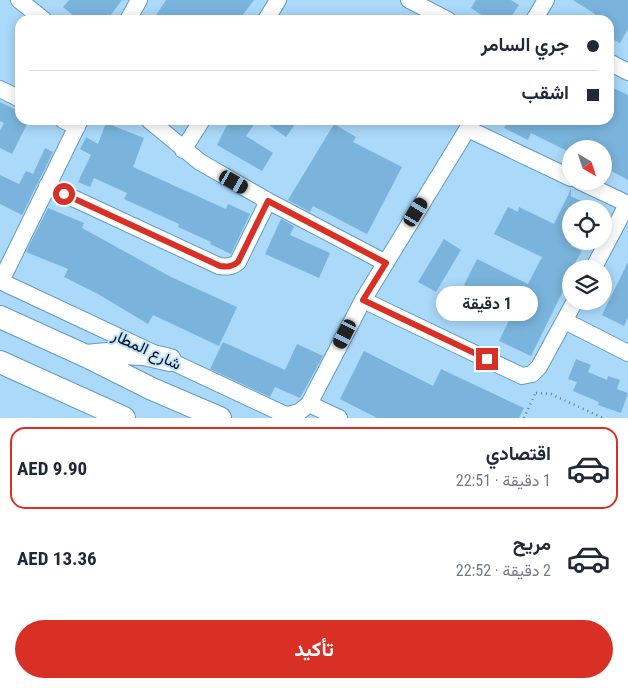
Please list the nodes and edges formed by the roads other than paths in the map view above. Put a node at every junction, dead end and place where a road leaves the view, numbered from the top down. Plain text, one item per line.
1 (19, 0) edge
2 (139, 0) edge
3 (278, 0) edge
4 (409, 0) edge
5 (546, 0) edge
6 (38, 15) edge
7 (131, 15) edge
8 (269, 15) edge
9 (438, 15) edge
10 (537, 15) edge
11 (614, 65) edge
12 (628, 72) edge
13 (0, 89) edge
14 (15, 96) edge
15 (72, 125) edge
16 (155, 125) edge
17 (199, 125) edge
18 (469, 125) edge
19 (472, 125) edge
20 (183, 150) junction
21 (562, 173) edge
22 (47, 186) junction
23 (598, 190) edge
24 (268, 201) junction
25 (628, 204) edge
26 (598, 260) edge
27 (386, 263) junction
28 (1, 281) edge
29 (363, 300) junction
30 (570, 310) edge
31 (6, 321) edge
32 (564, 321) junction
33 (628, 352) edge
34 (86, 356) junction
35 (170, 360) junction
36 (0, 362) edge
37 (310, 411) edge
38 (290, 417) edge
39 (124, 418) edge
40 (220, 418) edge
41 (339, 418) edge

1 - 6 street
2 - 7 street
3 - 8 street
4 - 9 street
5 - 10 street
11 - 12 street
13 - 14 street
15 - 22 street, شارع المطار
16 - 20 street
17 - 20 street
18 - 27 street
19 - 21 street
20 - 24 street
22 - 24 street
22 - 28 street, شارع المطار
23 - 25 street
24 - 27 street
25 - 26 street
27 - 29 street
28 - 35 street, شارع المطار
29 - 32 street
29 - 37 street
30 - 32 street
31 - 34 highway, شارع المطار
32 - 33 street
34 - 35 highway
34 - 40 highway, شارع المطار
35 - 38 street, شارع المطار
36 - 39 highway
37 - 38 street
37 - 41 street

